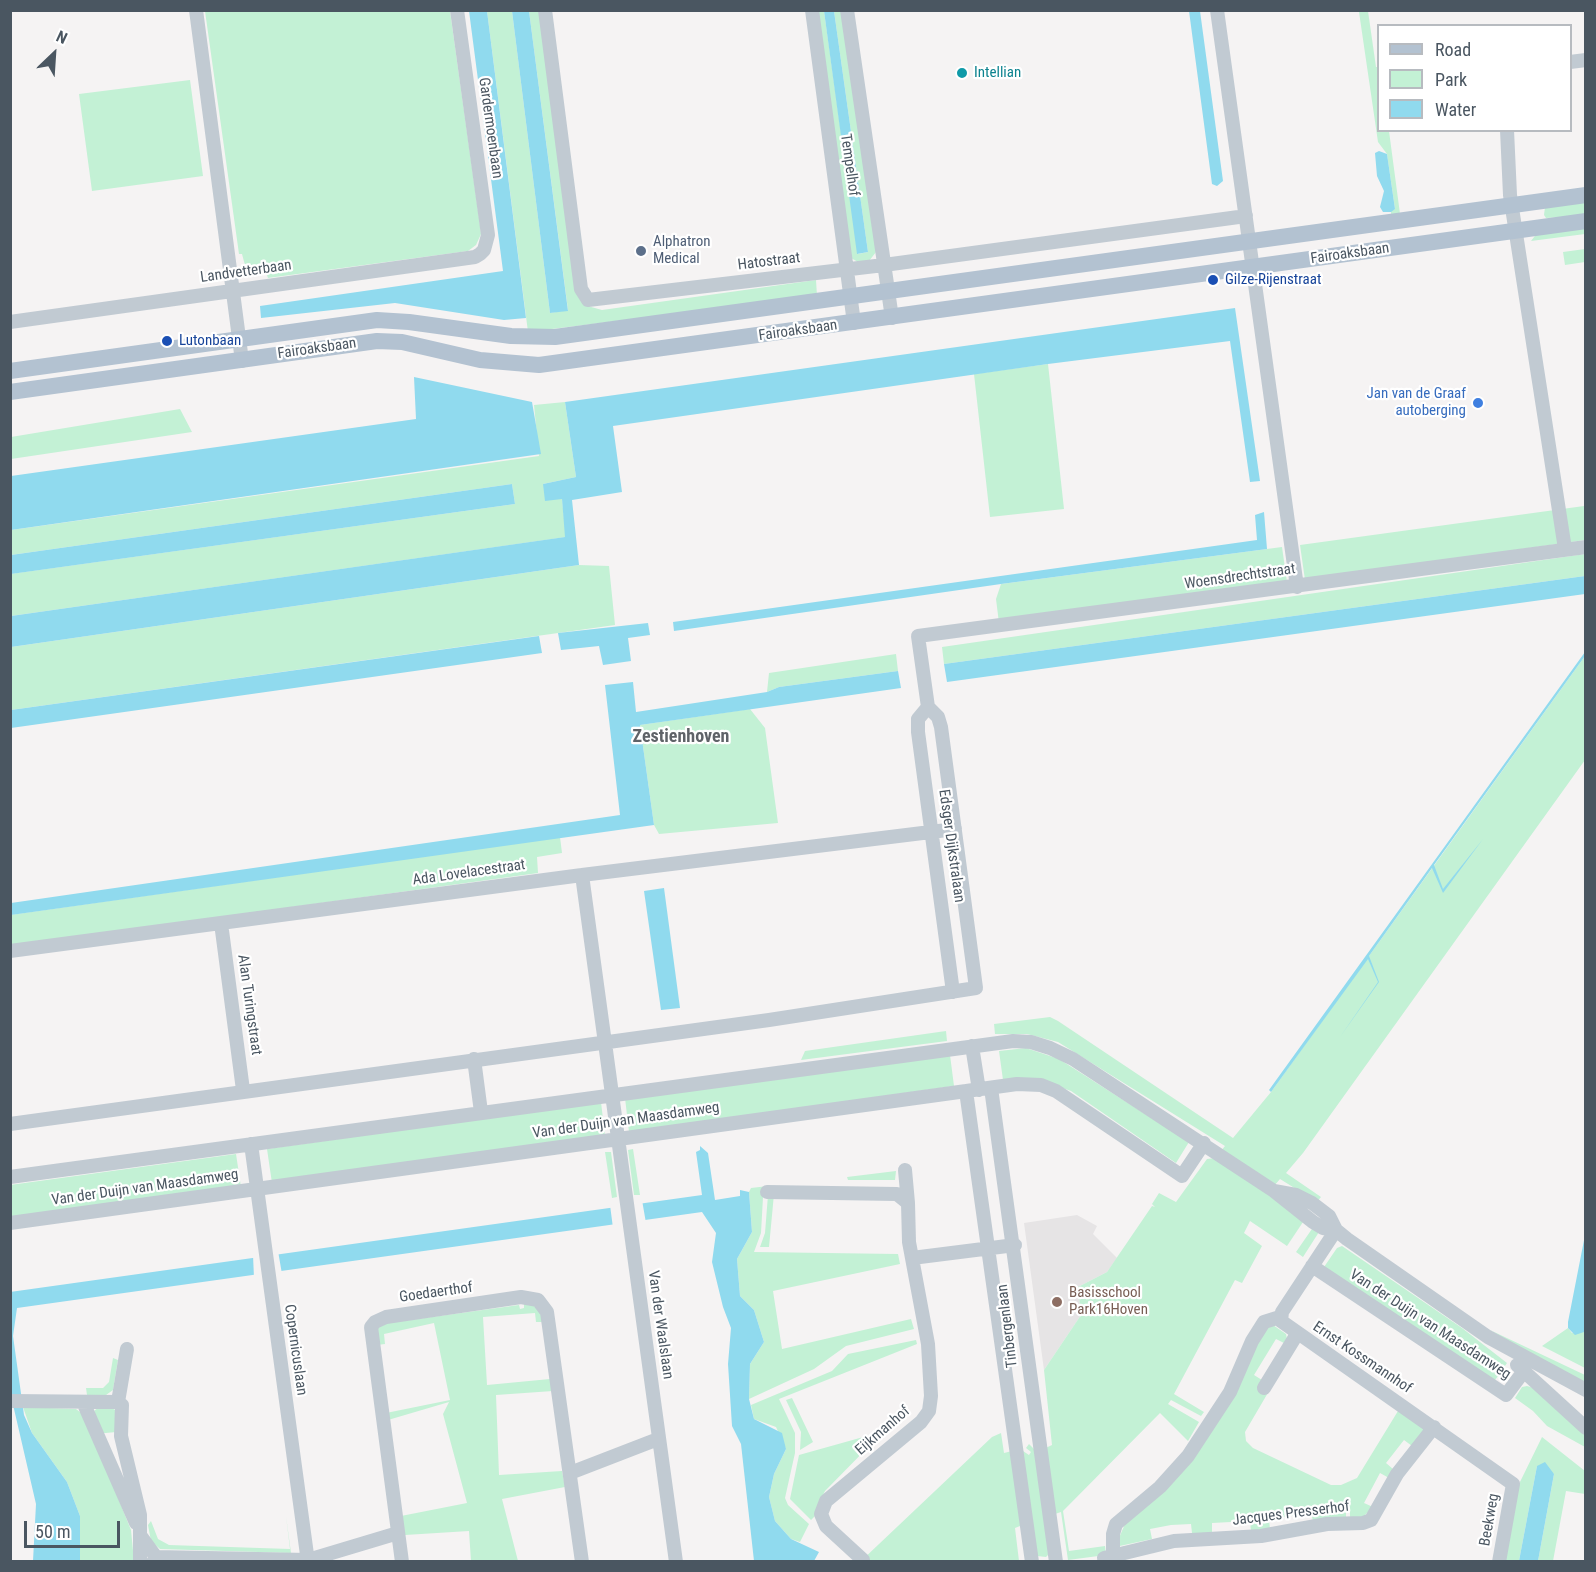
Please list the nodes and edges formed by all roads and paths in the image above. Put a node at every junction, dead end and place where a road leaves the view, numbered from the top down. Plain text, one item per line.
1 (195, 10) edge
2 (457, 10) edge
3 (545, 10) edge
4 (812, 10) edge
5 (847, 10) edge
6 (1217, 10) edge
7 (1507, 132) edge
8 (1586, 195) edge
9 (1512, 204) junction
10 (1246, 216) junction
11 (1586, 221) edge
12 (1517, 231) junction
13 (1249, 241) junction
14 (484, 250) joint
15 (884, 265) junction
16 (1253, 268) junction
17 (847, 270) junction
18 (233, 290) junction
19 (888, 292) junction
20 (851, 297) junction
21 (892, 318) junction
22 (10, 322) edge
23 (854, 323) junction
24 (239, 339) junction
25 (242, 361) junction
26 (10, 371) edge
27 (10, 392) edge
28 (1586, 547) edge
29 (1565, 549) junction
30 (1297, 587) junction
31 (918, 636) joint
32 (928, 707) junction
33 (955, 829) junction
34 (933, 831) junction
35 (582, 875) junction
36 (221, 923) junction
37 (10, 951) edge
38 (953, 992) junction
39 (604, 1042) junction
40 (972, 1046) junction
41 (474, 1059) junction
42 (979, 1089) junction
43 (243, 1090) junction
44 (611, 1094) junction
45 (481, 1112) junction
46 (10, 1124) edge
47 (618, 1138) junction
48 (1204, 1143) junction
49 (251, 1144) junction
50 (905, 1170) dead end
51 (10, 1177) edge
52 (257, 1190) junction
53 (767, 1192) dead end
54 (908, 1203) junction
55 (10, 1223) edge
56 (1336, 1230) junction
57 (1015, 1245) junction
58 (987, 1248) junction
59 (912, 1258) junction
60 (1312, 1266) junction
61 (1280, 1317) junction
62 (1297, 1334) junction
63 (1488, 1337) junction
64 (127, 1349) dead end
65 (1524, 1371) junction
66 (1264, 1388) dead end
67 (1586, 1390) edge
68 (10, 1401) edge
69 (118, 1401) junction
70 (83, 1402) junction
71 (1434, 1427) junction
72 (1586, 1428) edge
73 (121, 1436) junction
74 (658, 1439) junction
75 (100, 1440) junction
76 (570, 1473) junction
77 (122, 1475) junction
78 (1513, 1484) joint
79 (140, 1532) junction
80 (398, 1533) junction
81 (154, 1559) edge
82 (863, 1560) edge
83 (308, 1561) edge
84 (140, 1562) edge
85 (402, 1562) edge
86 (582, 1562) edge
87 (676, 1562) edge
88 (1032, 1562) edge
89 (1056, 1562) edge
90 (1499, 1562) edge

1 - 18 street
2 - 14 street, Gardermoenbaan
3 - 17 street, Hatostraat
4 - 17 street, Tempelhof
5 - 15 street, Tempelhof
6 - 10 street
7 - 9 street
8 - 9 main road, Fairoaksbaan
9 - 12 street
9 - 13 main road, Fairoaksbaan
10 - 13 street
10 - 15 street, Hatostraat
11 - 12 main road, Fairoaksbaan
12 - 16 main road, Fairoaksbaan
12 - 29 street
13 - 16 street
13 - 19 main road, Fairoaksbaan
14 - 18 street, Landvetterbaan
15 - 17 street, Hatostraat
15 - 19 street, Tempelhof
16 - 21 main road, Fairoaksbaan
16 - 30 street
17 - 20 street, Tempelhof
18 - 22 street, Landvetterbaan
18 - 24 street
19 - 20 main road, Fairoaksbaan
19 - 21 street, Tempelhof
20 - 23 street, Tempelhof
20 - 24 main road, Fairoaksbaan
21 - 23 main road, Fairoaksbaan
23 - 25 main road, Fairoaksbaan
24 - 25 street
24 - 26 main road, Fairoaksbaan
25 - 27 main road, Fairoaksbaan
28 - 29 street, Woensdrechtstraat
29 - 30 street, Woensdrechtstraat
30 - 31 street, Woensdrechtstraat
31 - 32 street, Edsger Dijkstralaan
32 - 33 street, Edsger Dijkstralaan
32 - 34 street, Edsger Dijkstralaan
33 - 34 street, Ada Lovelacestraat
33 - 38 street, Edsger Dijkstralaan
34 - 35 street, Ada Lovelacestraat
34 - 38 street, Edsger Dijkstralaan
35 - 36 street, Ada Lovelacestraat
35 - 39 street, Van der Waalslaan
36 - 37 street, Ada Lovelacestraat
36 - 43 street, Alan Turingstraat
38 - 39 street
39 - 41 street
39 - 44 street, Van der Waalslaan
40 - 42 street, Tinbergenlaan
40 - 44 street, Van der Duijn van Maasdamweg
40 - 48 street, Van der Duijn van Maasdamweg
41 - 43 street
41 - 45 street
42 - 47 street, Van der Duijn van Maasdamweg
42 - 48 street, Van der Duijn van Maasdamweg
42 - 57 street, Tinbergenlaan
42 - 58 street, Tinbergenlaan
43 - 46 street
44 - 45 street, Van der Duijn van Maasdamweg
44 - 47 street, Van der Waalslaan
45 - 49 street, Van der Duijn van Maasdamweg
47 - 52 street, Van der Duijn van Maasdamweg
47 - 74 street, Van der Waalslaan
48 - 56 street, Van der Duijn van Maasdamweg
49 - 51 street, Van der Duijn van Maasdamweg
49 - 52 street, Copernicuslaan
50 - 54 street, Eijkmanhof
52 - 55 street, Van der Duijn van Maasdamweg
52 - 83 street, Copernicuslaan
53 - 54 street
54 - 59 street, Eijkmanhof
56 - 60 street
56 - 63 street, Van der Duijn van Maasdamweg
57 - 58 street
57 - 89 street, Tinbergenlaan
58 - 59 street
58 - 88 street, Tinbergenlaan
59 - 82 street, Eijkmanhof
60 - 61 street
60 - 65 street, Van der Duijn van Maasdamweg
61 - 62 street, Ernst Kossmannhof
61 - 71 street, Jacques Presserhof
62 - 66 street
62 - 71 street, Ernst Kossmannhof
63 - 65 street, Van der Duijn van Maasdamweg
63 - 67 street, Van der Duijn van Maasdamweg
64 - 69 street
65 - 72 street, Van der Duijn van Maasdamweg
68 - 70 street
69 - 70 street
69 - 73 street
70 - 75 street
71 - 78 street, Ernst Kossmannhof
73 - 75 street
73 - 77 street
74 - 76 street
74 - 87 street, Van der Waalslaan
75 - 77 street
76 - 80 street, Goedaerthof
76 - 86 street, Goedaerthof
77 - 79 street
78 - 90 street, Beekweg
79 - 81 street
79 - 84 street
80 - 83 street
80 - 85 street, Goedaerthof
81 - 83 street

